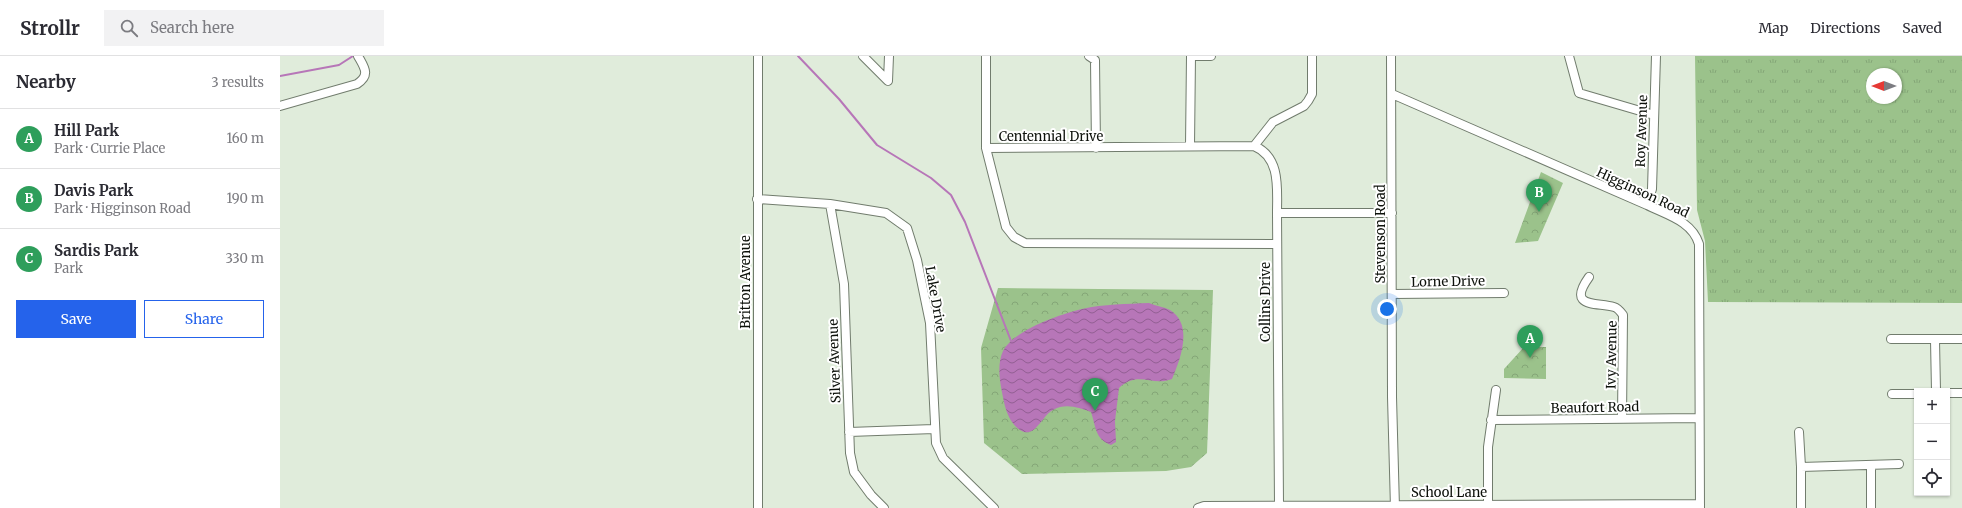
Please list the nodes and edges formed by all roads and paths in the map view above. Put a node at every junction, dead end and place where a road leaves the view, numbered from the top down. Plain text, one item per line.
1 (358, 56) edge
2 (758, 56) edge
3 (863, 56) edge
4 (889, 56) edge
5 (986, 56) edge
6 (1089, 56) edge
7 (1211, 56) edge
8 (1312, 56) edge
9 (1392, 56) edge
10 (1569, 56) edge
11 (1656, 56) edge
12 (1392, 94) junction
13 (280, 106) edge
14 (1654, 115) junction
15 (1190, 146) junction
16 (1254, 146) junction
17 (986, 148) junction
18 (1096, 148) junction
19 (757, 199) junction
20 (830, 204) junction
21 (1647, 205) junction
22 (1277, 213) junction
23 (1392, 213) junction
24 (1277, 244) junction
25 (1589, 277) dead end
26 (1504, 292) dead end
27 (1392, 294) junction
28 (1891, 339) dead end
29 (1935, 340) junction
30 (1962, 340) edge
31 (1936, 388) edge
32 (1496, 390) dead end
33 (1950, 393) edge
34 (1962, 393) edge
35 (1892, 394) dead end
36 (1914, 394) edge
37 (1699, 418) junction
38 (1622, 419) junction
39 (1491, 420) junction
40 (934, 430) junction
41 (848, 432) junction
42 (1799, 432) dead end
43 (1899, 464) dead end
44 (1871, 465) junction
45 (1801, 467) junction
46 (1488, 504) junction
47 (1279, 505) junction
48 (1395, 506) edge
49 (1700, 506) edge
50 (758, 508) edge
51 (884, 508) edge
52 (994, 508) edge
53 (1198, 508) edge
54 (1801, 508) edge
55 (1871, 508) edge

1 - 13 street
2 - 19 street, Britton Avenue
3 - 4 street
5 - 17 street
6 - 18 street
7 - 15 street
8 - 16 street
9 - 12 street, Stevenson Road
10 - 14 street
11 - 14 street, Roy Avenue
12 - 21 street, Higginson Road
12 - 23 street, Stevenson Road
14 - 21 street, Roy Avenue
15 - 16 street, Centennial Drive
15 - 18 street, Centennial Drive
16 - 22 street
17 - 18 street, Centennial Drive
17 - 24 street, Centennial Drive
19 - 20 street, Lake Drive
19 - 50 street, Britton Avenue
20 - 40 street, Lake Drive
20 - 41 street, Silver Avenue
21 - 37 street, Higginson Road
22 - 23 street
22 - 24 street, Collins Drive
23 - 27 street, Stevenson Road
24 - 47 street, Collins Drive
25 - 38 street, Ivy Avenue
26 - 27 street, Lorne Drive
27 - 48 street, Stevenson Road
28 - 29 street
29 - 30 street
29 - 31 street
32 - 39 street
33 - 34 street
35 - 36 street
37 - 38 street, Beaufort Road
37 - 49 street, Higginson Road
38 - 39 street, Beaufort Road
39 - 46 street
40 - 41 street
40 - 52 street, Lake Drive
41 - 51 street, Silver Avenue
42 - 45 street
43 - 44 street
44 - 45 street
44 - 55 street
45 - 54 street
46 - 48 street, School Lane
46 - 49 street, School Lane
47 - 48 street, School Lane
47 - 53 street, School Lane

